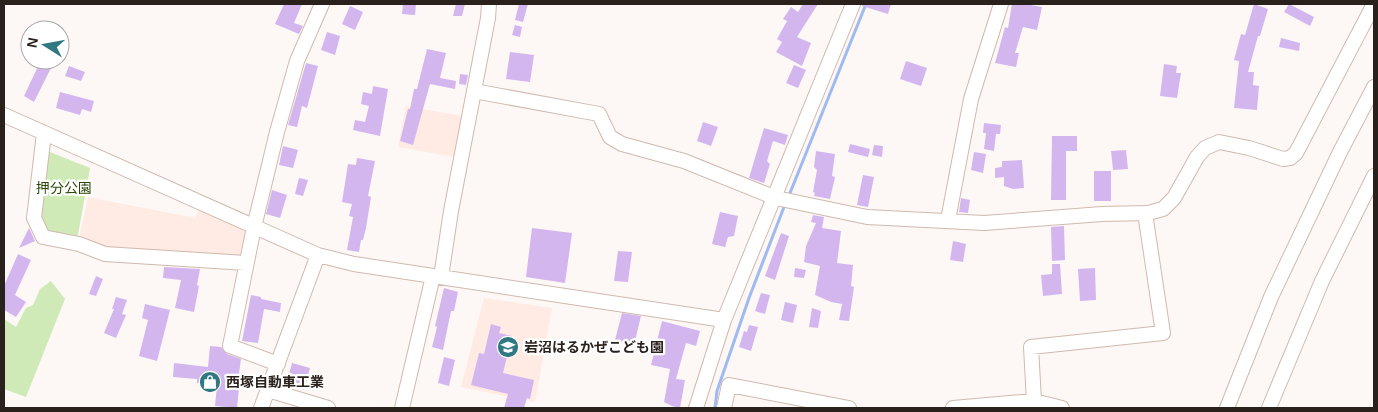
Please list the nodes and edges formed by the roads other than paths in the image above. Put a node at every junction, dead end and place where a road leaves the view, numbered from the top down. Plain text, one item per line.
1 (322, 4) edge
2 (489, 4) edge
3 (854, 4) edge
4 (1002, 4) edge
5 (1374, 4) edge
6 (1374, 87) edge
7 (474, 91) junction
8 (4, 115) edge
9 (44, 133) junction
10 (1374, 176) edge
11 (776, 198) junction
12 (1145, 213) junction
13 (948, 220) junction
14 (254, 227) junction
15 (318, 255) junction
16 (246, 263) junction
17 (437, 276) junction
18 (724, 320) junction
19 (278, 364) junction
20 (268, 390) junction
21 (1034, 401) junction
22 (1005, 406) edge
23 (261, 408) edge
24 (328, 408) edge
25 (402, 408) edge
26 (696, 408) edge
27 (724, 408) edge
28 (849, 408) edge
29 (953, 408) edge
30 (1062, 408) edge
31 (1227, 408) edge
32 (1269, 408) edge

1 - 14 street
2 - 7 street
3 - 11 street
4 - 13 street
5 - 12 street
6 - 31 street
7 - 11 street
7 - 17 street
8 - 9 street
9 - 14 street
9 - 16 street
10 - 32 street
11 - 13 street
11 - 18 street
12 - 13 street
12 - 21 street
14 - 15 street
14 - 16 street
15 - 17 street
15 - 19 street
16 - 19 street
17 - 18 street
17 - 25 street
18 - 26 street
19 - 20 street
20 - 23 street
20 - 24 street
21 - 22 street
21 - 30 street
22 - 29 street
27 - 28 street

